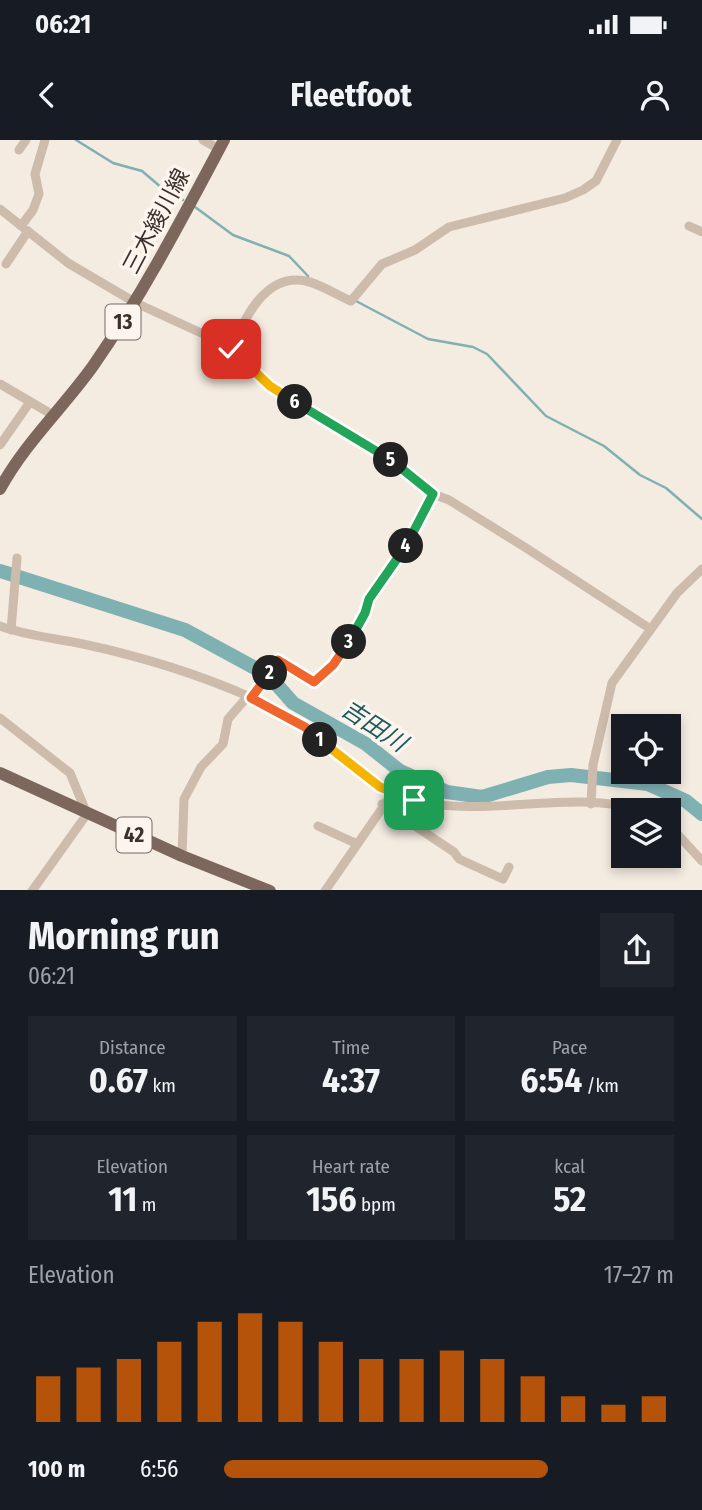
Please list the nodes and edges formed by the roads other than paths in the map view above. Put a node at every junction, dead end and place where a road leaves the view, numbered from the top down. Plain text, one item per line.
1 (26, 140) edge
2 (45, 140) edge
3 (203, 140) edge
4 (617, 140) edge
5 (221, 145) edge
6 (19, 150) dead end
7 (0, 209) edge
8 (689, 226) dead end
9 (24, 229) junction
10 (702, 232) edge
11 (6, 264) dead end
12 (135, 303) junction
13 (231, 349) junction
14 (0, 384) edge
15 (30, 402) junction
16 (53, 415) junction
17 (0, 445) edge
18 (0, 489) edge
19 (433, 494) junction
20 (18, 561) dead end
21 (702, 569) edge
22 (0, 626) edge
23 (649, 628) junction
24 (11, 630) junction
25 (250, 697) junction
26 (0, 718) edge
27 (0, 772) edge
28 (391, 793) junction
29 (592, 800) junction
30 (382, 804) junction
31 (611, 804) edge
32 (87, 814) junction
33 (318, 826) dead end
34 (681, 838) edge
35 (355, 843) junction
36 (182, 856) junction
37 (702, 861) edge
38 (509, 867) dead end
39 (33, 890) edge
40 (267, 890) edge
41 (326, 890) edge

1 - 6 street
2 - 9 street
3 - 5 street
4 - 13 street
5 - 12 main road, 三木綾川線 / 13
7 - 9 street
8 - 10 street
9 - 11 street
9 - 12 street
12 - 13 street
12 - 16 main road, 三木綾川線 / 13
13 - 19 street
14 - 15 street
15 - 16 street
15 - 17 street
16 - 18 main road, 三木綾川線 / 13
19 - 23 street
19 - 25 street
20 - 24 street
21 - 23 street
22 - 24 street
23 - 29 street
24 - 25 street
25 - 28 street
25 - 36 street
26 - 32 street
27 - 32 main road, 42
28 - 29 street
28 - 30 street
29 - 31 street
30 - 35 street
30 - 38 street
32 - 36 main road, 42
32 - 39 street
33 - 35 street
34 - 37 street
35 - 41 street
36 - 40 main road, 42

